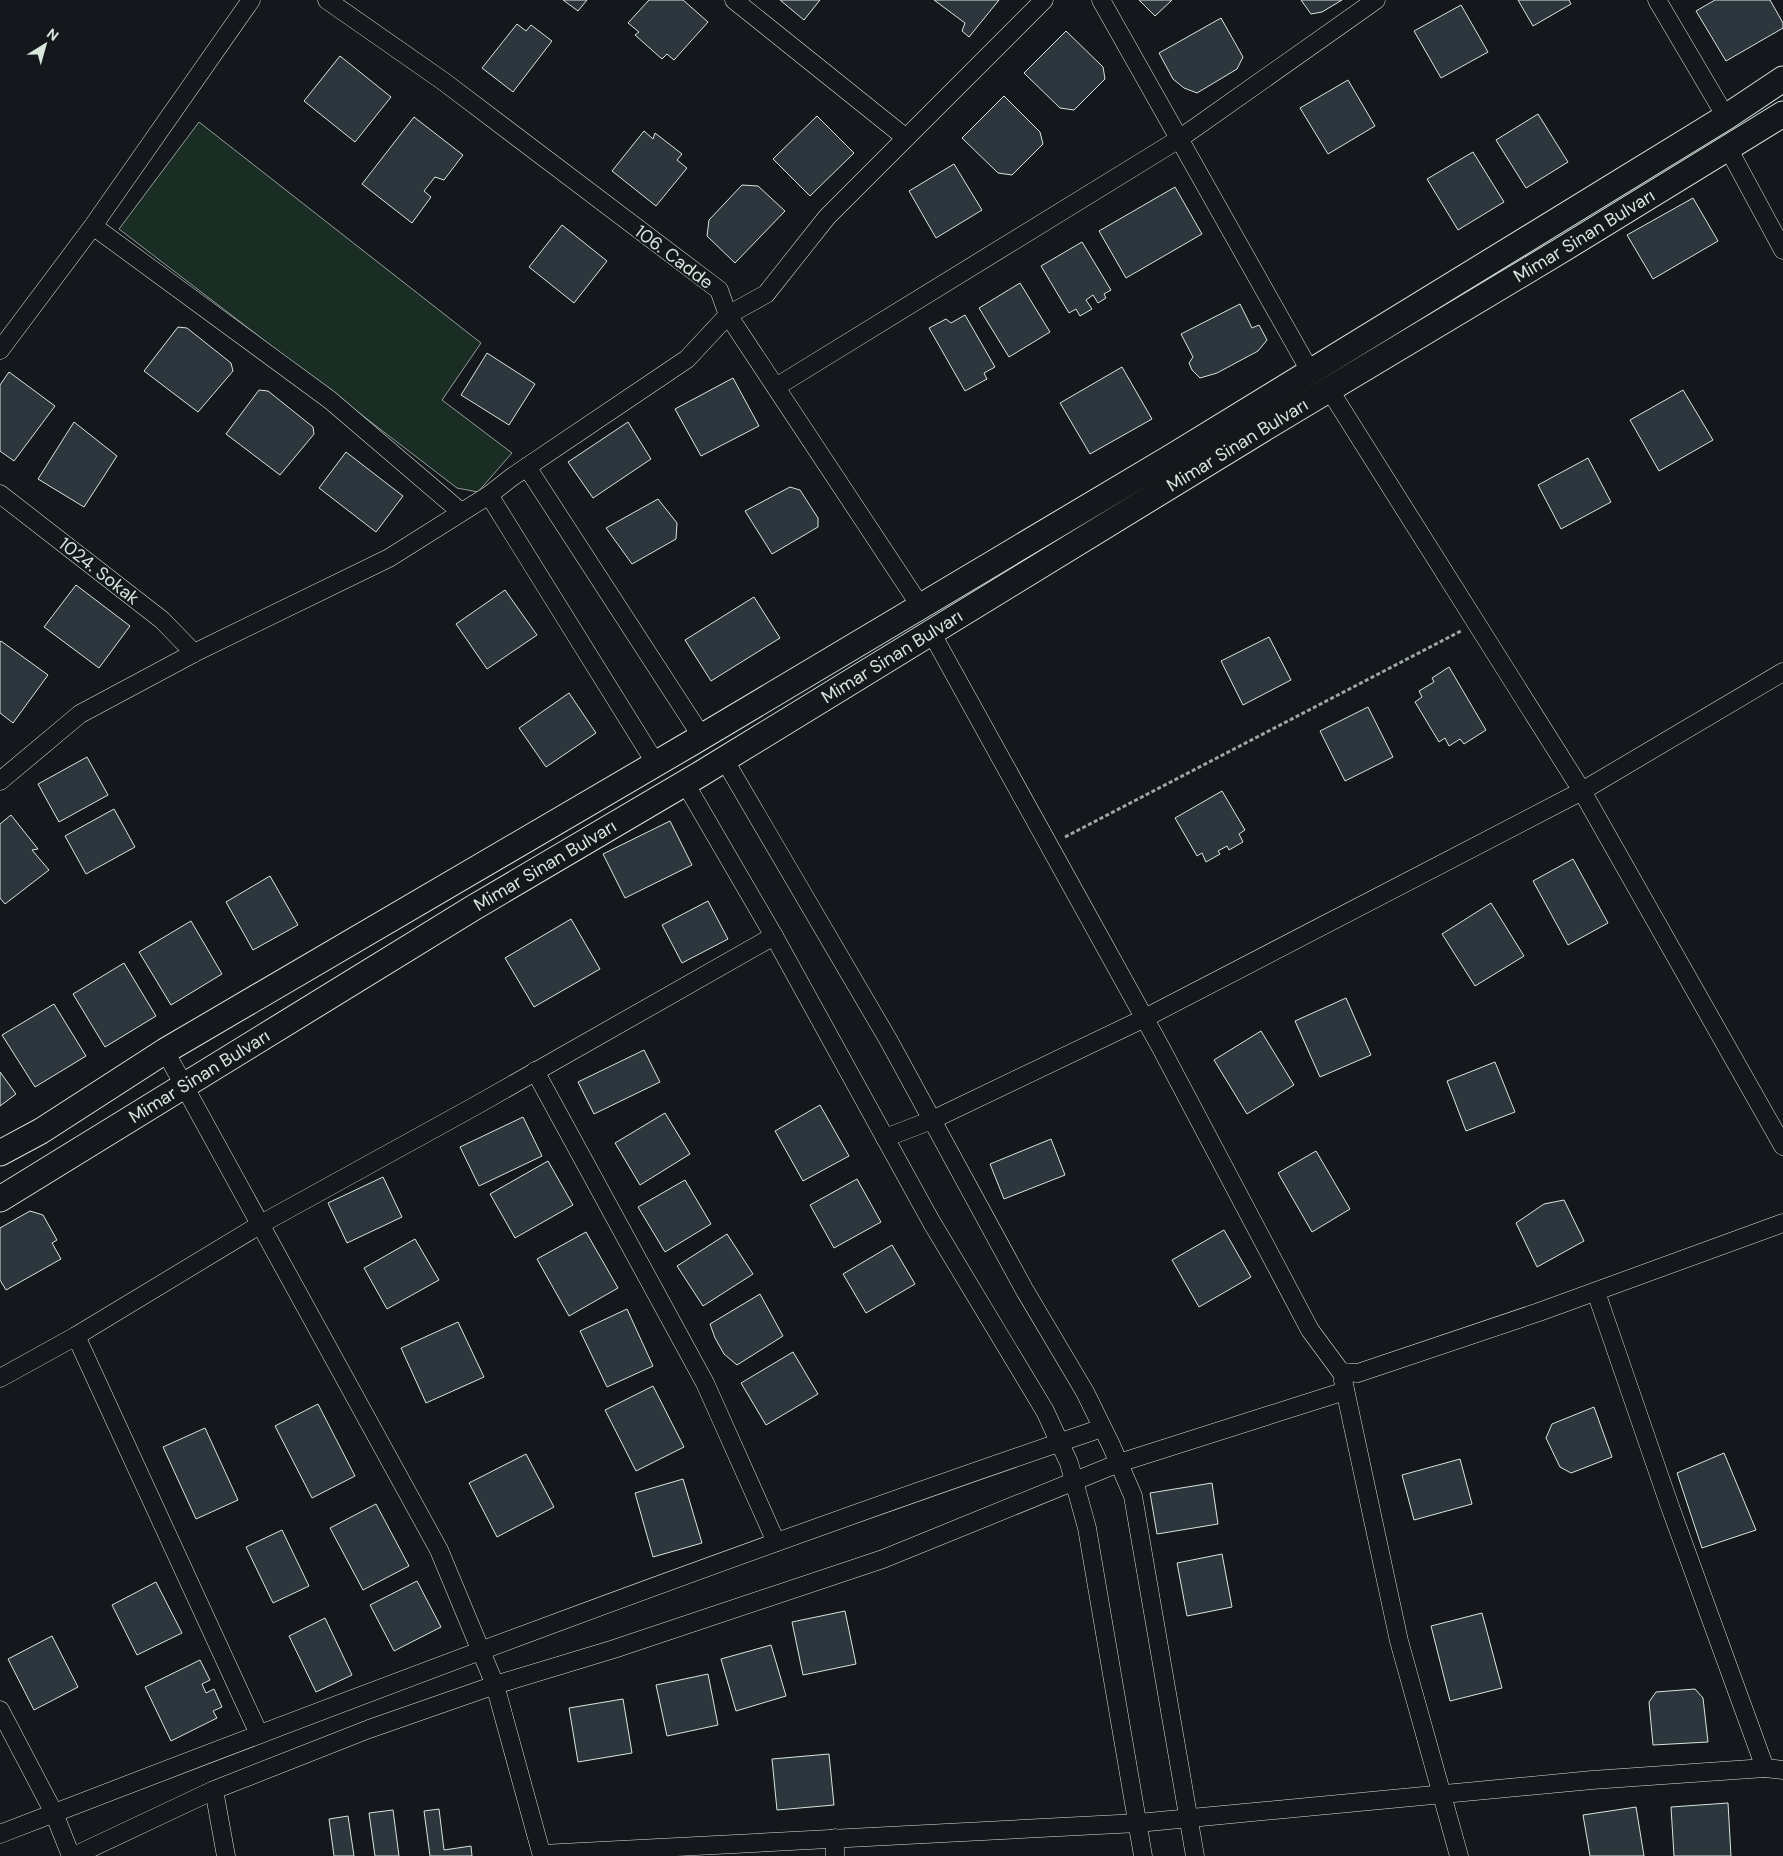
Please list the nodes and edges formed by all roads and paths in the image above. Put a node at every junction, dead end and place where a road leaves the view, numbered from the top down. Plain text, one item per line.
1 (251, 0) edge
2 (327, 0) edge
3 (734, 0) edge
4 (1044, 0) edge
5 (1101, 0) edge
6 (1376, 0) edge
7 (1656, 0) edge
8 (1783, 79) edge
9 (1783, 114) edge
10 (1726, 117) junction
11 (906, 138) junction
12 (1179, 139) junction
13 (1728, 148) junction
14 (93, 226) junction
15 (1783, 250) edge
16 (728, 315) junction
17 (0, 350) edge
18 (1310, 371) junction
19 (776, 387) junction
20 (1329, 389) junction
21 (527, 467) junction
22 (0, 494) edge
23 (489, 495) junction
24 (461, 512) junction
25 (921, 607) junction
26 (1476, 623) junction
27 (931, 632) junction
28 (194, 653) junction
29 (1783, 672) edge
30 (702, 737) junction
31 (724, 759) junction
32 (656, 764) junction
33 (0, 781) edge
34 (685, 783) junction
35 (1582, 791) junction
36 (1048, 845) junction
37 (774, 936) junction
38 (1145, 1018) junction
39 (164, 1050) junction
40 (535, 1072) junction
41 (185, 1085) junction
42 (932, 1120) junction
43 (885, 1138) junction
44 (1783, 1146) edge
45 (0, 1153) edge
46 (0, 1198) edge
47 (1783, 1223) edge
48 (261, 1224) junction
49 (1596, 1292) junction
50 (76, 1336) junction
51 (1341, 1372) junction
52 (0, 1378) edge
53 (1345, 1391) junction
54 (1102, 1428) junction
55 (1059, 1443) junction
56 (1119, 1463) junction
57 (1074, 1482) junction
58 (776, 1542) junction
59 (481, 1651) junction
60 (495, 1685) junction
61 (0, 1710) edge
62 (259, 1734) junction
63 (1765, 1768) junction
64 (1783, 1770) edge
65 (214, 1790) junction
66 (1442, 1794) junction
67 (54, 1813) junction
68 (1189, 1817) junction
69 (1138, 1823) junction
70 (0, 1834) edge
71 (835, 1838) junction
72 (542, 1855) edge
73 (72, 1856) edge
74 (226, 1856) edge
75 (835, 1856) edge
76 (1143, 1856) edge
77 (1195, 1856) edge
78 (1459, 1856) edge

1 - 14 street
2 - 16 street, 106. Cadde
3 - 11 street
4 - 11 street
5 - 12 street
6 - 12 street
7 - 10 street
8 - 10 main road, Mimar Sinan Bulvarı
9 - 13 main road, Mimar Sinan Bulvarı
10 - 18 main road, Mimar Sinan Bulvarı
11 - 16 street
12 - 18 street
12 - 19 street
13 - 15 street
13 - 20 main road, Mimar Sinan Bulvarı
14 - 17 street
14 - 24 street
16 - 19 street, 106. Cadde
16 - 21 street
18 - 25 main road, Mimar Sinan Bulvarı
19 - 25 street, 106. Cadde
20 - 26 street
20 - 27 main road, Mimar Sinan Bulvarı
21 - 23 street
21 - 30 street
22 - 28 street, 1024. Sokak
23 - 24 street
23 - 32 street
24 - 28 street
25 - 30 main road, Mimar Sinan Bulvarı
26 - 35 street
26 - 36 path
27 - 31 main road, Mimar Sinan Bulvarı
27 - 36 street
28 - 33 street
29 - 35 street
30 - 32 main road, Mimar Sinan Bulvarı
31 - 34 main road, Mimar Sinan Bulvarı
31 - 42 street
32 - 39 main road, Mimar Sinan Bulvarı
34 - 37 street
34 - 41 main road, Mimar Sinan Bulvarı
35 - 38 street
35 - 44 street
36 - 38 street
37 - 40 street
37 - 43 street
38 - 42 street
38 - 51 street
39 - 41 street
39 - 45 main road, Mimar Sinan Bulvarı
40 - 48 street
40 - 58 street
41 - 46 main road, Mimar Sinan Bulvarı
41 - 48 street
42 - 43 street
42 - 54 street
43 - 55 street
47 - 49 street
48 - 50 street
48 - 59 street
49 - 51 street
49 - 63 street
50 - 52 street
50 - 62 street
51 - 53 street
53 - 56 street
53 - 66 street
54 - 55 street
54 - 56 street
55 - 57 street
55 - 58 street
56 - 57 street
56 - 68 street
57 - 60 street
57 - 69 street
58 - 59 street
59 - 60 street
59 - 62 street
60 - 65 street
60 - 72 street
61 - 67 street
62 - 67 street
63 - 64 street
63 - 66 street
65 - 73 street
65 - 74 street
66 - 68 street
66 - 78 street
67 - 70 street
67 - 73 street
68 - 69 street
68 - 77 street
69 - 71 street
69 - 76 street
71 - 72 street
71 - 75 street

